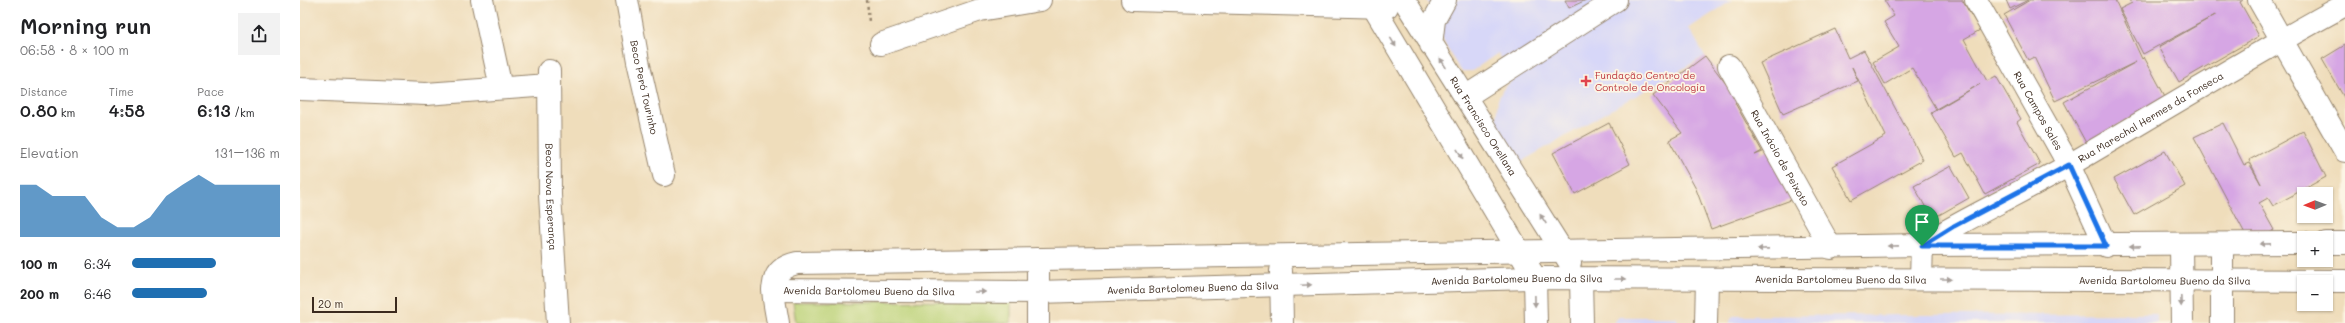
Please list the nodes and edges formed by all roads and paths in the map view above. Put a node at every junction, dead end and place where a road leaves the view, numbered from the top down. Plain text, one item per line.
1 (482, 0) edge
2 (627, 0) edge
3 (1040, 0) edge
4 (1132, 0) edge
5 (1445, 0) edge
6 (1616, 0) edge
7 (1976, 0) edge
8 (2258, 0) edge
9 (1405, 3) edge
10 (1373, 4) edge
11 (2345, 5) edge
12 (2281, 40) junction
13 (881, 44) dead end
14 (1431, 44) junction
15 (1729, 66) dead end
16 (501, 88) junction
17 (300, 89) edge
18 (1465, 97) junction
19 (2345, 151) edge
20 (2069, 165) junction
21 (664, 175) dead end
22 (2333, 243) edge
23 (2345, 243) edge
24 (2222, 244) junction
25 (2297, 244) edge
26 (2181, 245) junction
27 (1922, 246) junction
28 (2106, 246) junction
29 (1831, 248) junction
30 (1564, 252) junction
31 (1519, 253) junction
32 (1281, 256) junction
33 (1038, 260) junction
34 (1535, 278) junction
35 (1581, 279) junction
36 (1707, 279) junction
37 (1921, 279) junction
38 (2181, 280) junction
39 (2223, 281) junction
40 (2345, 281) edge
41 (1282, 286) junction
42 (773, 290) junction
43 (1038, 292) junction
44 (558, 323) edge
45 (778, 323) edge
46 (1038, 323) edge
47 (1282, 323) edge
48 (1536, 323) edge
49 (1582, 323) edge
50 (1706, 323) edge
51 (2182, 323) edge
52 (2222, 323) edge

1 - 16 street
2 - 21 street, Beco Peró Tourinho
3 - 13 street
4 - 10 street
5 - 14 street
6 - 18 street
7 - 20 street, Rua Campos Sales
8 - 12 street
9 - 10 street
9 - 14 street, Rua Francisco Orellana
10 -> 31 street
11 - 12 street, Rua Marechal Hermes da Fonseca
12 - 19 street
12 - 20 street, Rua Marechal Hermes da Fonseca
18 -> 14 street, Rua Francisco Orellana
15 - 29 street, Rua Inácio de Peixoto
16 - 17 street
16 - 44 street, Beco Nova Esperança
30 -> 18 street, Rua Francisco Orellana
20 - 27 street, Rua Marechal Hermes da Fonseca
20 - 28 street, Rua Campos Sales
22 - 23 street
25 -> 24 street, Avenida Bartolomeu Bueno da Silva
24 - 26 street, Avenida Bartolomeu Bueno da Silva
24 - 39 street
26 -> 28 street, Avenida Bartolomeu Bueno da Silva
26 - 38 street
27 - 28 street, Avenida Bartolomeu Bueno da Silva
27 -> 29 street, Avenida Bartolomeu Bueno da Silva
27 - 37 street
29 -> 30 street, Avenida Bartolomeu Bueno da Silva
30 - 31 street, Avenida Bartolomeu Bueno da Silva
30 - 35 street, Rua Francisco Orellana
31 - 32 street, Avenida Bartolomeu Bueno da Silva
31 - 34 street
32 - 33 street, Avenida Bartolomeu Bueno da Silva
32 - 41 street
33 - 42 street, Avenida Bartolomeu Bueno da Silva
33 - 43 street
34 - 35 street, Avenida Bartolomeu Bueno da Silva
41 -> 34 street, Avenida Bartolomeu Bueno da Silva
34 -> 48 street
35 -> 36 street, Avenida Bartolomeu Bueno da Silva
35 - 49 street
36 - 37 street, Avenida Bartolomeu Bueno da Silva
36 - 50 street
37 -> 38 street, Avenida Bartolomeu Bueno da Silva
38 - 39 street, Avenida Bartolomeu Bueno da Silva
38 -> 51 street
39 - 40 street, Avenida Bartolomeu Bueno da Silva
39 - 52 street
41 - 43 street, Avenida Bartolomeu Bueno da Silva
41 - 47 street
42 -> 43 street, Avenida Bartolomeu Bueno da Silva
42 - 45 street
43 - 46 street

